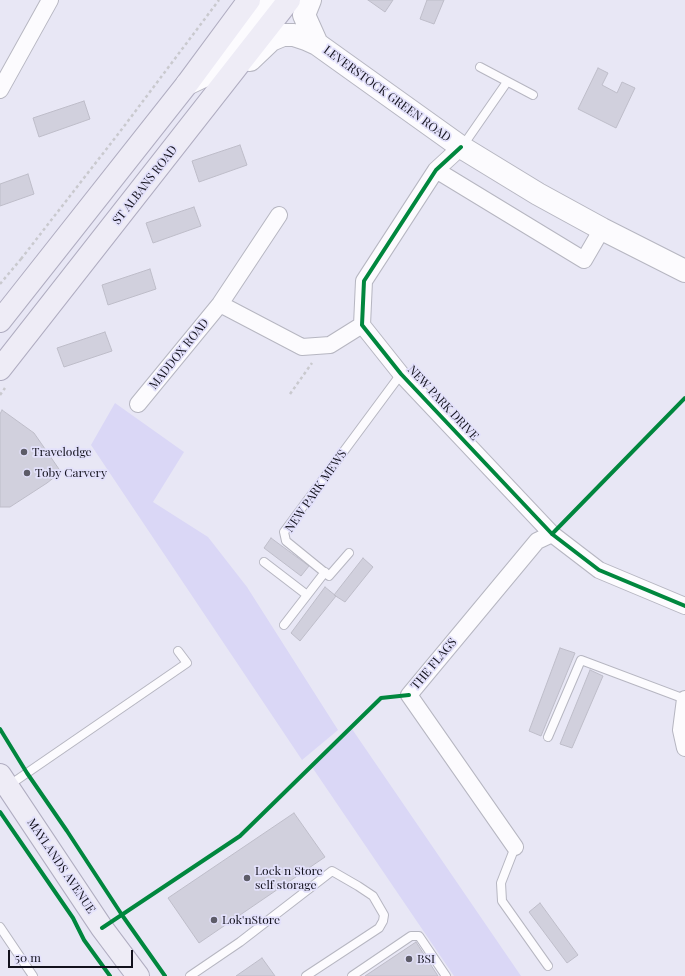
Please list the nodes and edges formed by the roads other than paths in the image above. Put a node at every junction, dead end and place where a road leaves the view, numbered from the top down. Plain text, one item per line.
1 (50, 0) edge
2 (249, 0) edge
3 (266, 0) edge
4 (298, 4) edge
5 (317, 44) junction
6 (480, 67) dead end
7 (507, 82) junction
8 (187, 84) junction
9 (0, 90) edge
10 (218, 92) junction
11 (533, 95) dead end
12 (462, 147) junction
13 (436, 170) junction
14 (279, 216) dead end
15 (602, 230) junction
16 (685, 271) edge
17 (220, 304) junction
18 (0, 321) edge
19 (362, 325) junction
20 (0, 369) edge
21 (401, 374) junction
22 (138, 404) dead end
23 (552, 534) junction
24 (349, 553) dead end
25 (264, 562) dead end
26 (325, 572) junction
27 (307, 595) junction
28 (685, 606) edge
29 (284, 625) dead end
30 (178, 650) dead end
31 (685, 699) edge
32 (548, 737) dead end
33 (685, 748) edge
34 (4, 780) edge
35 (515, 847) joint
36 (0, 927) edge
37 (548, 966) dead end
38 (33, 976) edge
39 (138, 976) edge
40 (190, 976) edge
41 (306, 976) edge
42 (352, 976) edge
43 (446, 976) edge

1 - 9 street
2 - 8 main road
3 - 8 street
4 - 5 street, LEVERSTOCK GREEN ROAD
4 - 10 main road, ST ALBANS ROAD
5 - 10 street, LEVERSTOCK GREEN ROAD
5 - 12 street, LEVERSTOCK GREEN ROAD
6 - 7 lane
7 - 11 lane
7 - 12 lane
8 - 18 main road
10 - 20 main road, ST ALBANS ROAD
12 - 13 street
12 - 15 street, LEVERSTOCK GREEN ROAD
13 - 15 street
13 - 19 street
14 - 17 street, MADDOX ROAD
15 - 16 street, LEVERSTOCK GREEN ROAD
17 - 19 street
17 - 22 street, MADDOX ROAD
19 - 21 street, NEW PARK DRIVE
21 - 23 street, NEW PARK DRIVE
21 - 26 lane, NEW PARK MEWS
23 - 28 street, NEW PARK DRIVE
23 - 35 street, THE FLAGS
24 - 26 lane
25 - 27 lane
26 - 27 lane
27 - 29 lane
30 - 34 lane
31 - 32 lane
31 - 33 street
34 - 39 main road, MAYLANDS AVENUE
35 - 37 lane
36 - 38 lane
40 - 41 lane
42 - 43 lane

